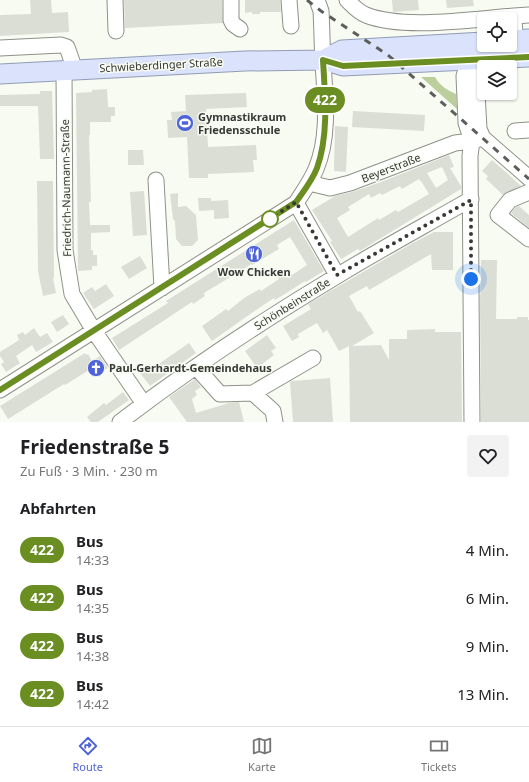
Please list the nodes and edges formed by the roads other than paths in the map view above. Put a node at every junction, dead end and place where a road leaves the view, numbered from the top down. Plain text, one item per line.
1 (115, 0) edge
2 (231, 0) edge
3 (289, 0) edge
4 (317, 0) edge
5 (347, 0) edge
6 (529, 15) edge
7 (517, 16) edge
8 (477, 19) edge
9 (291, 26) dead end
10 (240, 29) dead end
11 (116, 31) dead end
12 (0, 48) edge
13 (474, 48) edge
14 (529, 57) edge
15 (323, 60) junction
16 (69, 70) junction
17 (0, 74) edge
18 (478, 140) junction
19 (529, 178) edge
20 (156, 180) dead end
21 (309, 183) junction
22 (529, 192) edge
23 (471, 200) junction
24 (296, 202) junction
25 (529, 239) edge
26 (337, 275) junction
27 (162, 288) junction
28 (94, 331) junction
29 (313, 358) dead end
30 (196, 366) junction
31 (0, 390) edge
32 (253, 393) junction
33 (144, 404) junction
34 (122, 422) edge
35 (275, 422) edge
36 (472, 422) edge

1 - 11 street
2 - 10 street
3 - 9 street
4 - 15 street
5 - 8 street
6 - 7 street
12 - 16 street, Friedrich-Naumann-Straße
13 - 14 main road, Schwieberdinger Straße
13 - 15 main road, Schwieberdinger Straße
13 - 18 street
15 - 16 main road, Schwieberdinger Straße
15 - 21 street
16 - 17 main road, Schwieberdinger Straße
16 - 28 street, Friedrich-Naumann-Straße
18 - 19 street
18 - 21 street, Beyerstraße
18 - 23 street
20 - 27 street
21 - 24 street
22 - 25 street
23 - 26 street, Schönbeinstraße
23 - 36 street
24 - 26 street
24 - 27 street
26 - 30 street, Schönbeinstraße
27 - 28 street
28 - 31 street
28 - 33 street, Friedrich-Naumann-Straße
29 - 32 street
30 - 32 street
30 - 33 street, Schönbeinstraße
32 - 35 street
33 - 34 street, Schönbeinstraße

